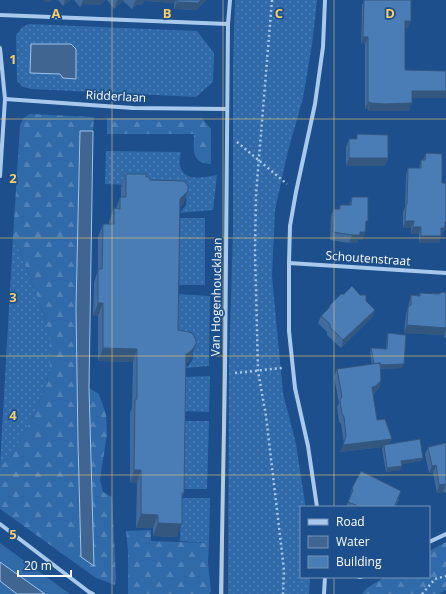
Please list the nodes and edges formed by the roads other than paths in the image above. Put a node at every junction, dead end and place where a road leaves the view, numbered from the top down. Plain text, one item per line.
1 (230, 0) edge
2 (325, 0) edge
3 (0, 15) edge
4 (228, 24) junction
5 (0, 48) edge
6 (4, 99) junction
7 (227, 110) junction
8 (0, 176) edge
9 (289, 263) junction
10 (446, 274) edge
11 (317, 506) edge
12 (0, 524) edge
13 (446, 534) edge
14 (430, 542) edge
15 (325, 578) edge
16 (93, 594) edge
17 (221, 594) edge
18 (324, 594) edge

1 - 4 street, Van Hogenhoucklaan
2 - 9 street
3 - 4 street
4 - 7 street, Van Hogenhoucklaan
5 - 6 street
6 - 7 street, Ridderlaan
6 - 8 street
7 - 17 street, Van Hogenhoucklaan
9 - 10 street, Schoutenstraat
9 - 11 street
12 - 16 street
13 - 14 street
15 - 18 street

